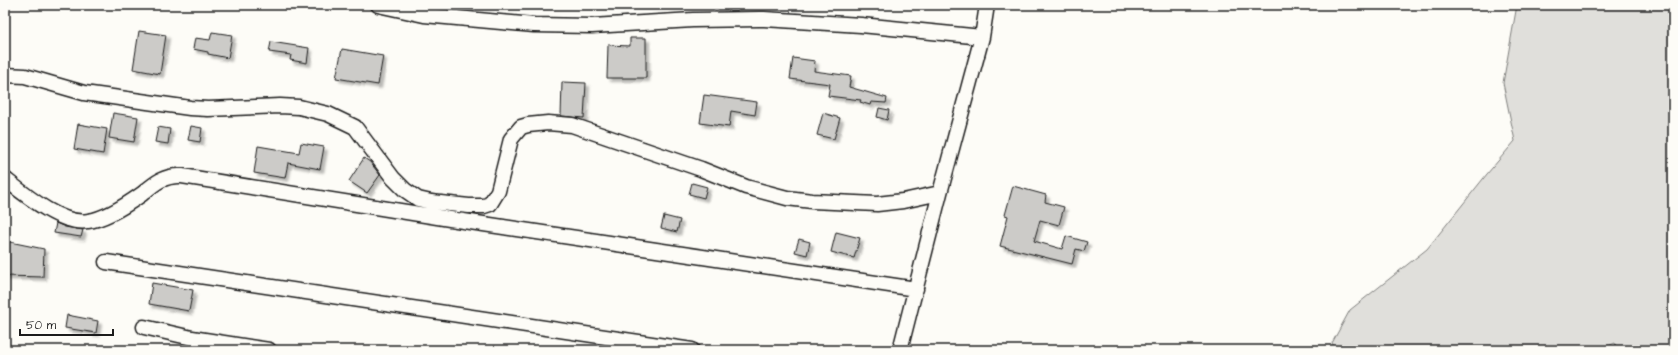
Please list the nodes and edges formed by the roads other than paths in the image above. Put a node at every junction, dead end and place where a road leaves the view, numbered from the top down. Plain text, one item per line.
1 (378, 5) edge
2 (987, 5) edge
3 (982, 38) junction
4 (5, 75) edge
5 (5, 179) edge
6 (940, 193) junction
7 (106, 262) dead end
8 (916, 289) junction
9 (144, 327) dead end
10 (269, 350) edge
11 (692, 350) edge
12 (900, 350) edge

1 - 3 street
2 - 3 street
3 - 6 street
4 - 6 street
5 - 8 street
6 - 8 street
7 - 11 street
8 - 12 street
9 - 10 street

